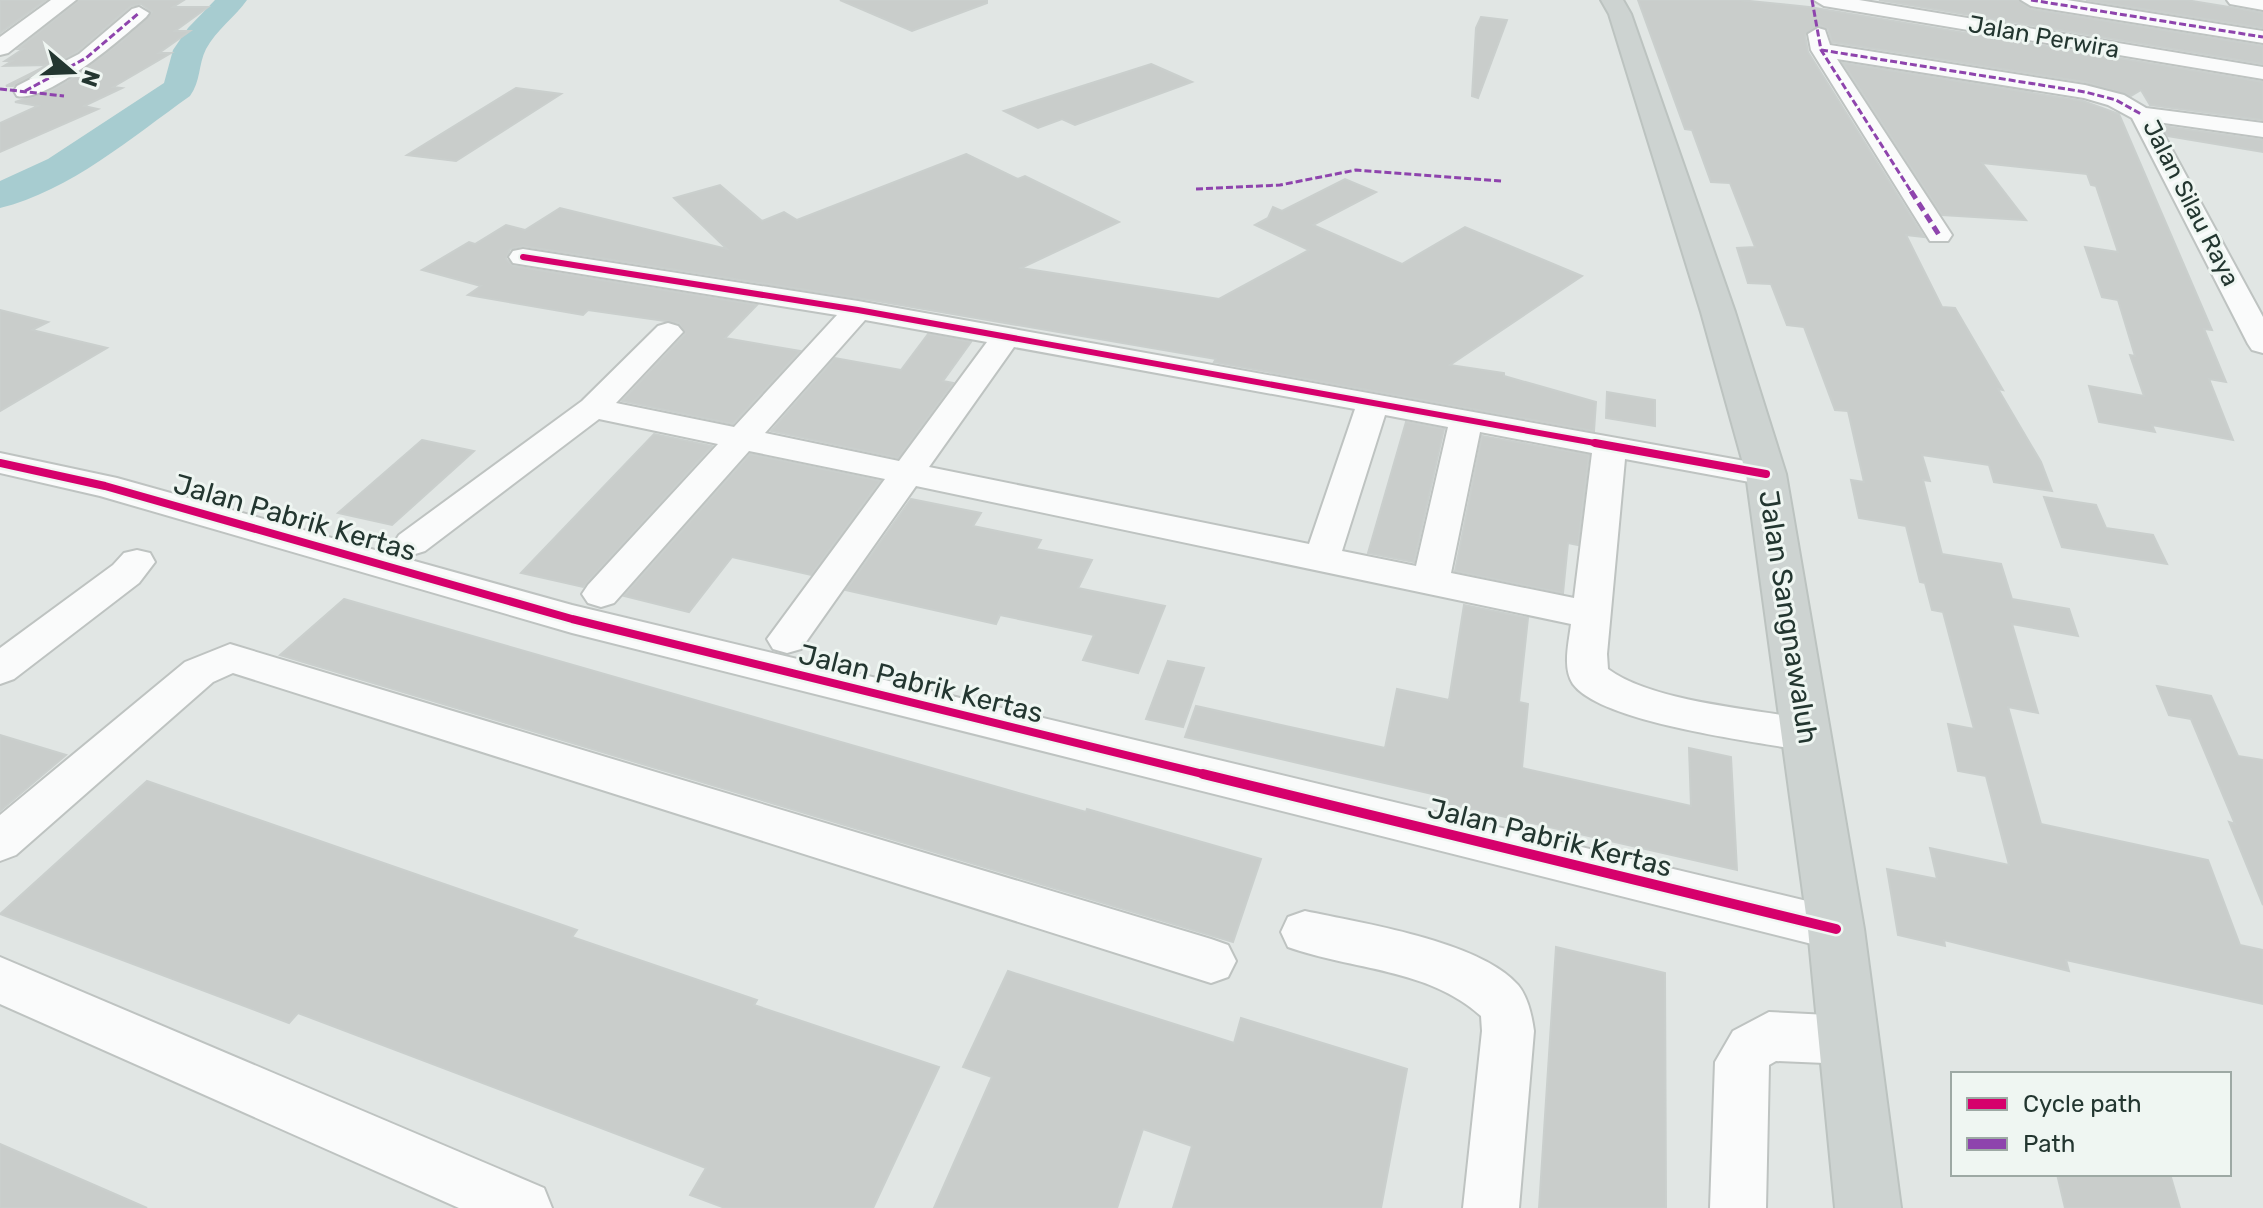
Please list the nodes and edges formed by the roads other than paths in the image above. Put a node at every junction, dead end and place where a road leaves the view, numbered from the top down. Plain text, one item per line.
1 (65, 0) edge
2 (1612, 0) edge
3 (1812, 0) edge
4 (1824, 0) edge
5 (2031, 0) edge
6 (2192, 0) edge
7 (2237, 0) edge
8 (2263, 4) edge
9 (139, 13) dead end
10 (2193, 27) junction
11 (2263, 37) edge
12 (0, 48) edge
13 (1821, 50) junction
14 (2198, 63) junction
15 (2263, 73) edge
16 (0, 89) edge
17 (25, 91) junction
18 (64, 96) dead end
19 (2141, 114) junction
20 (2205, 120) junction
21 (2263, 130) edge
22 (1939, 235) dead end
23 (523, 257) dead end
24 (858, 310) junction
25 (2259, 328) edge
26 (668, 332) dead end
27 (1006, 337) junction
28 (1373, 403) junction
29 (593, 408) junction
30 (1466, 420) junction
31 (742, 437) junction
32 (1610, 445) junction
33 (0, 463) edge
34 (906, 472) junction
35 (1766, 474) junction
36 (412, 543) dead end
37 (1322, 558) junction
38 (137, 562) dead end
39 (1431, 581) junction
40 (601, 594) dead end
41 (1591, 615) junction
42 (787, 639) dead end
43 (0, 669) edge
44 (1807, 735) junction
45 (0, 842) edge
46 (1836, 929) junction
47 (1305, 932) dead end
48 (1211, 961) dead end
49 (0, 980) edge
50 (1849, 1040) junction
51 (524, 1208) edge
52 (1491, 1208) edge
53 (1738, 1208) edge
54 (1868, 1208) edge

1 - 12 street
2 - 35 main road, Jalan Sangnawaluh
3 - 13 street
4 - 14 street, Jalan Perwira
5 - 10 street
6 - 10 street
7 - 8 street
9 - 17 street
10 - 11 street
10 - 14 street
13 - 19 street
13 - 22 street
14 - 15 street, Jalan Perwira
14 - 20 street
16 - 17 street
17 - 18 street
19 - 20 street, Jalan Silau Raya
19 - 25 street, Jalan Silau Raya
20 - 21 street, Jalan Silau Raya
23 - 24 street
24 - 27 street
24 - 31 street
26 - 29 street
27 - 28 street
27 - 34 street
28 - 30 street
28 - 37 street
29 - 31 street
29 - 36 street
30 - 32 street
30 - 39 street
31 - 34 street
31 - 40 street
32 - 35 street
32 - 41 street
33 - 46 street, Jalan Pabrik Kertas
34 - 37 street
34 - 42 street
35 - 44 main road, Jalan Sangnawaluh
37 - 39 street
38 - 43 street
39 - 41 street
41 - 44 street
44 - 46 main road, Jalan Sangnawaluh
45 - 48 street
46 - 50 main road, Jalan Sangnawaluh
47 - 52 street
49 - 51 street
50 - 53 street
50 - 54 main road, Jalan Sangnawaluh

